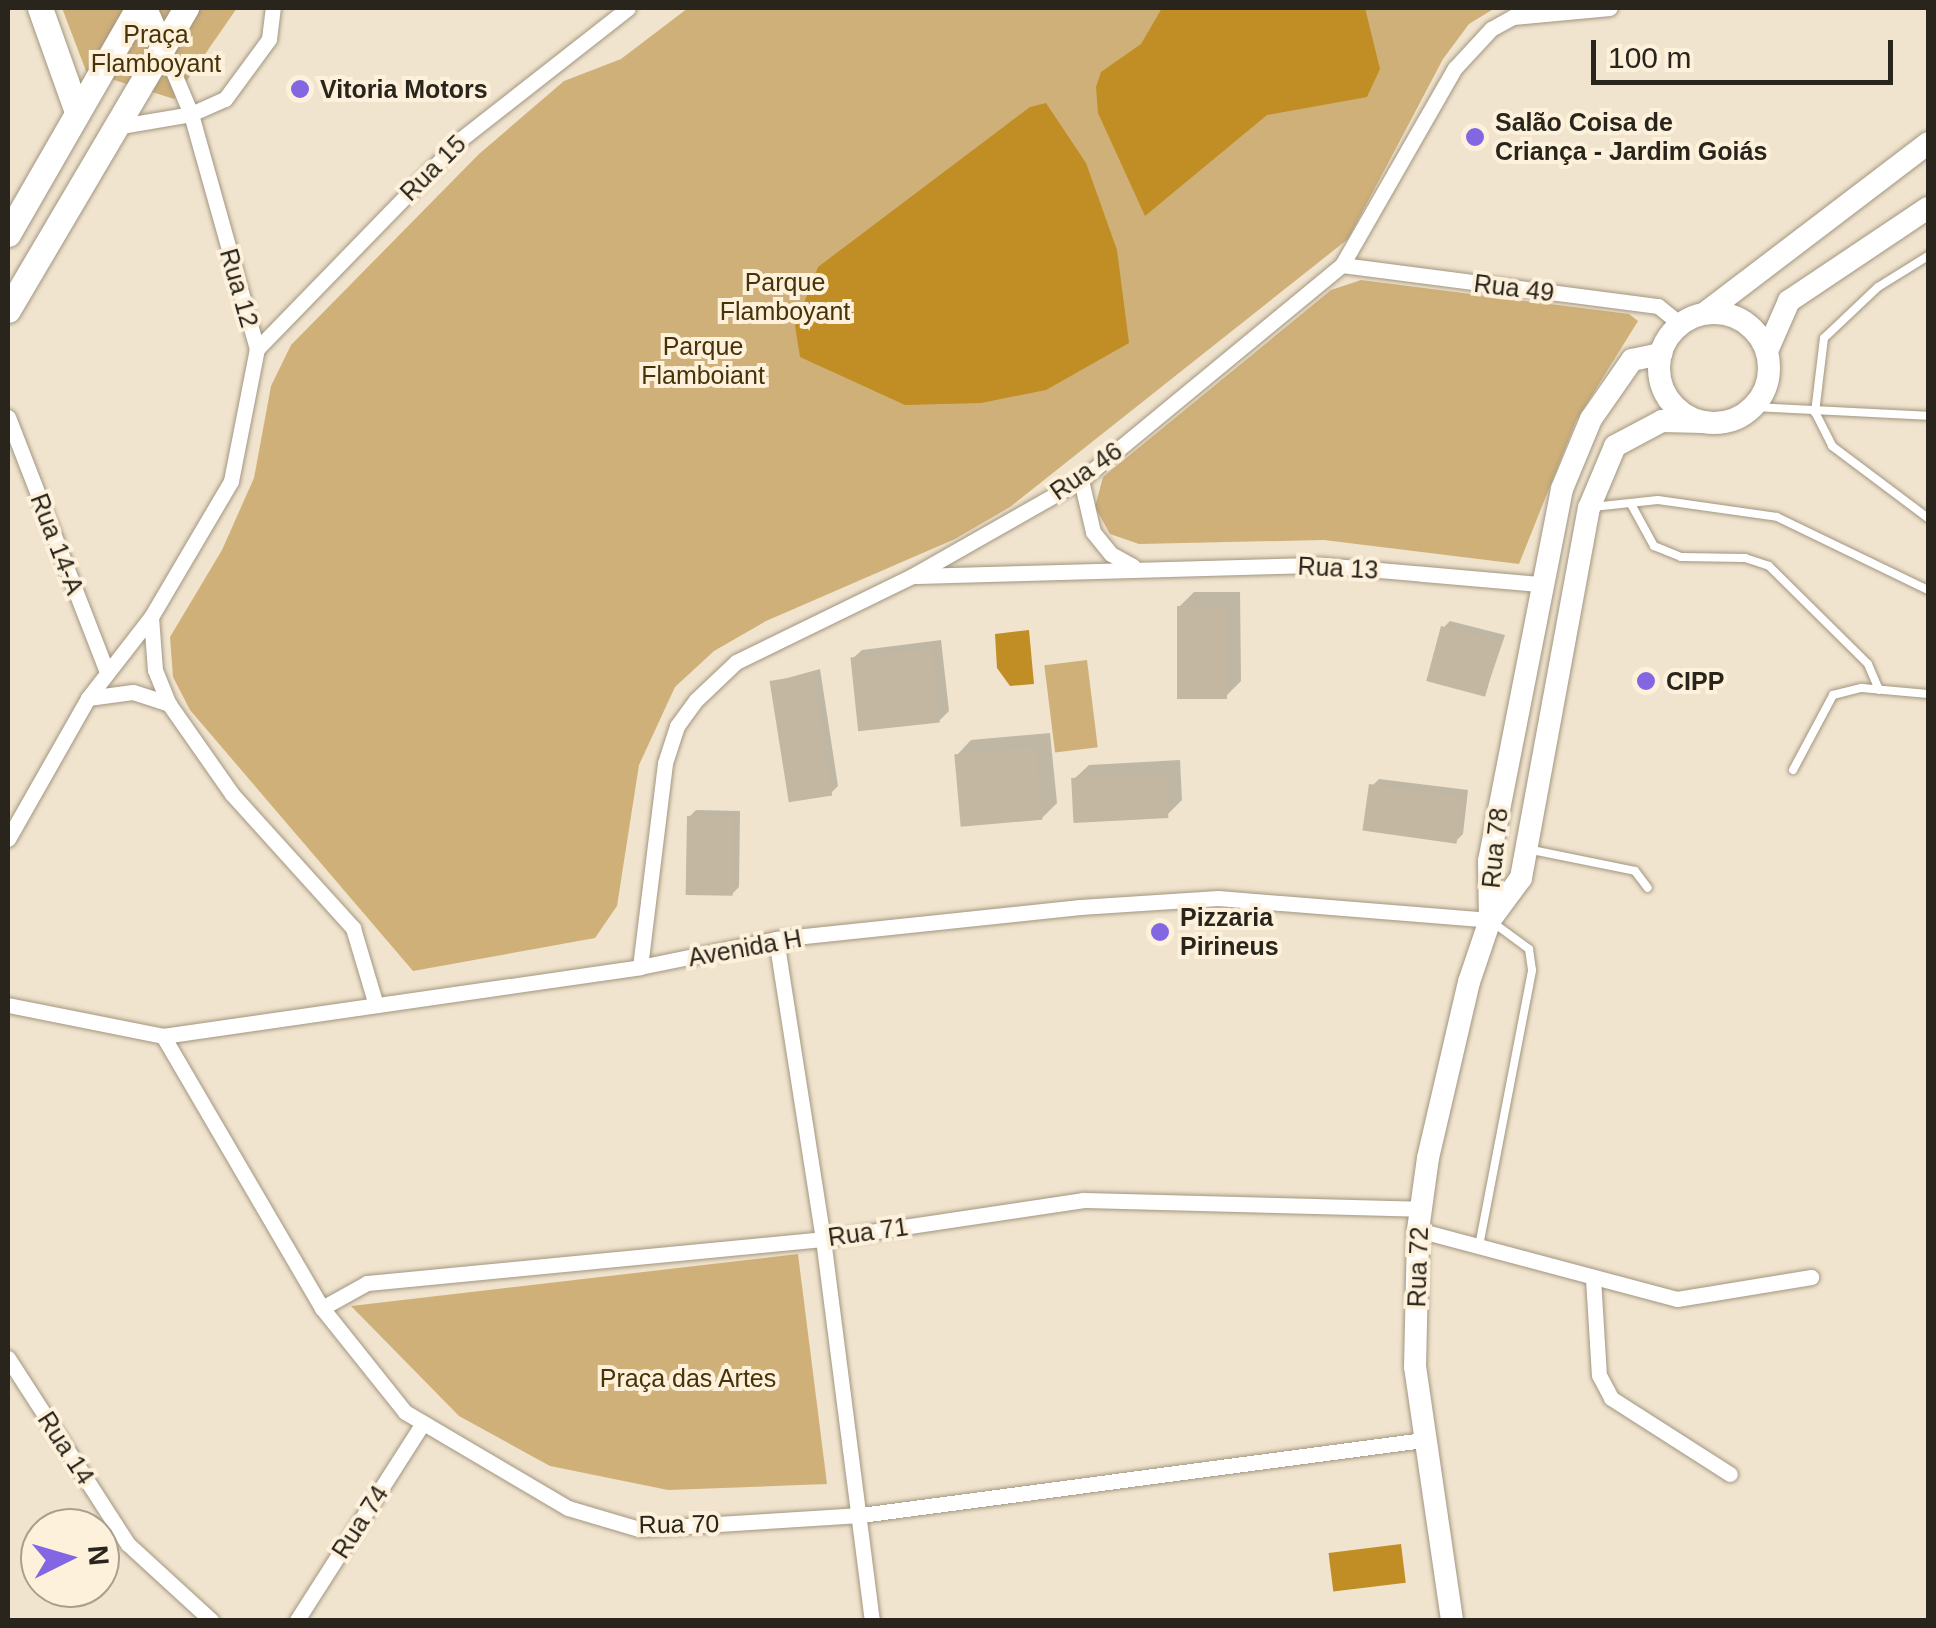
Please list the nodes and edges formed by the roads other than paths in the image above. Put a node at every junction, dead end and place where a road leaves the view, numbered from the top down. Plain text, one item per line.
1 (40, 8) edge
2 (142, 8) edge
3 (186, 8) edge
4 (273, 8) edge
5 (628, 8) edge
6 (1610, 8) edge
7 (162, 44) junction
8 (77, 112) junction
9 (190, 114) junction
10 (109, 128) junction
11 (1928, 143) edge
12 (1928, 208) edge
13 (8, 234) edge
14 (1928, 256) edge
15 (1342, 265) junction
16 (8, 310) edge
17 (1705, 313) junction
18 (1680, 324) junction
19 (257, 349) junction
20 (1767, 351) junction
21 (1661, 354) junction
22 (1753, 407) junction
23 (1815, 412) junction
24 (1928, 416) edge
25 (8, 417) edge
26 (1703, 422) junction
27 (1081, 480) junction
28 (1632, 504) junction
29 (1589, 508) junction
30 (1928, 518) edge
31 (1136, 567) junction
32 (912, 576) junction
33 (1539, 584) junction
34 (1928, 590) edge
35 (151, 617) junction
36 (106, 670) junction
37 (1879, 690) junction
38 (1928, 694) edge
39 (88, 698) junction
40 (169, 704) junction
41 (1793, 770) dead end
42 (8, 839) edge
43 (1528, 849) junction
44 (1648, 888) dead end
45 (1490, 920) junction
46 (776, 940) junction
47 (640, 968) junction
48 (8, 1005) edge
49 (376, 1006) junction
50 (163, 1036) junction
51 (1419, 1219) junction
52 (823, 1239) junction
53 (1480, 1246) junction
54 (1811, 1277) dead end
55 (1594, 1278) junction
56 (322, 1308) junction
57 (8, 1358) edge
58 (424, 1423) junction
59 (1423, 1440) junction
60 (1730, 1474) dead end
61 (860, 1514) junction
62 (210, 1620) edge
63 (297, 1620) edge
64 (872, 1620) edge
65 (1452, 1620) edge

1 - 8 main road
2 - 7 main road, Rua 12
2 - 8 main road
3 - 7 main road
4 - 9 street
5 - 19 street, Rua 15
6 - 15 street, Rua 46
7 - 9 street, Rua 12
7 - 10 main road
8 - 13 main road
9 - 10 street
9 - 19 street, Rua 12
10 - 16 main road
11 - 17 main road
12 - 20 main road
14 - 23 lane
15 - 18 street, Rua 49
15 - 27 street, Rua 46
17 - 18 main road
17 - 20 main road
18 - 21 main road
19 - 35 street, Rua 12
20 - 22 main road
21 - 26 main road
21 - 33 main road, Rua 78
22 - 23 lane
22 - 26 main road
23 - 24 lane
23 - 30 lane
25 - 36 street, Rua 14-A
26 - 29 main road, Rua 78
27 - 31 street
27 - 32 street, Rua 46
28 - 29 lane
28 - 34 lane
28 - 37 lane
29 - 43 main road, Rua 78
31 - 32 street, Rua 13
31 - 33 street, Rua 13
32 - 47 street, Rua 46
33 - 45 main road, Rua 78
35 - 36 street
35 - 40 street
36 - 39 street
37 - 38 lane
37 - 41 lane
39 - 40 street
39 - 42 street
40 - 49 street
43 - 44 lane
43 - 45 main road, Rua 78
45 - 46 street, Avenida H
45 - 51 main road, Rua 72
45 - 53 lane
46 - 47 street, Avenida H
46 - 52 street
47 - 49 street, Avenida H
48 - 50 street, Avenida H
49 - 50 street, Avenida H
50 - 56 street, Rua 70
51 - 52 street, Rua 71
51 - 53 street, Rua 71
51 - 59 main road, Rua 72
52 - 56 street, Rua 71
52 - 61 street
53 - 55 street, Rua 71
54 - 55 street, Rua 71
55 - 60 street
56 - 58 street, Rua 70
57 - 62 street, Rua 14
58 - 61 street, Rua 70
58 - 63 street, Rua 74
59 - 61 street, Rua 70
59 - 65 main road, Rua 72
61 - 64 street

